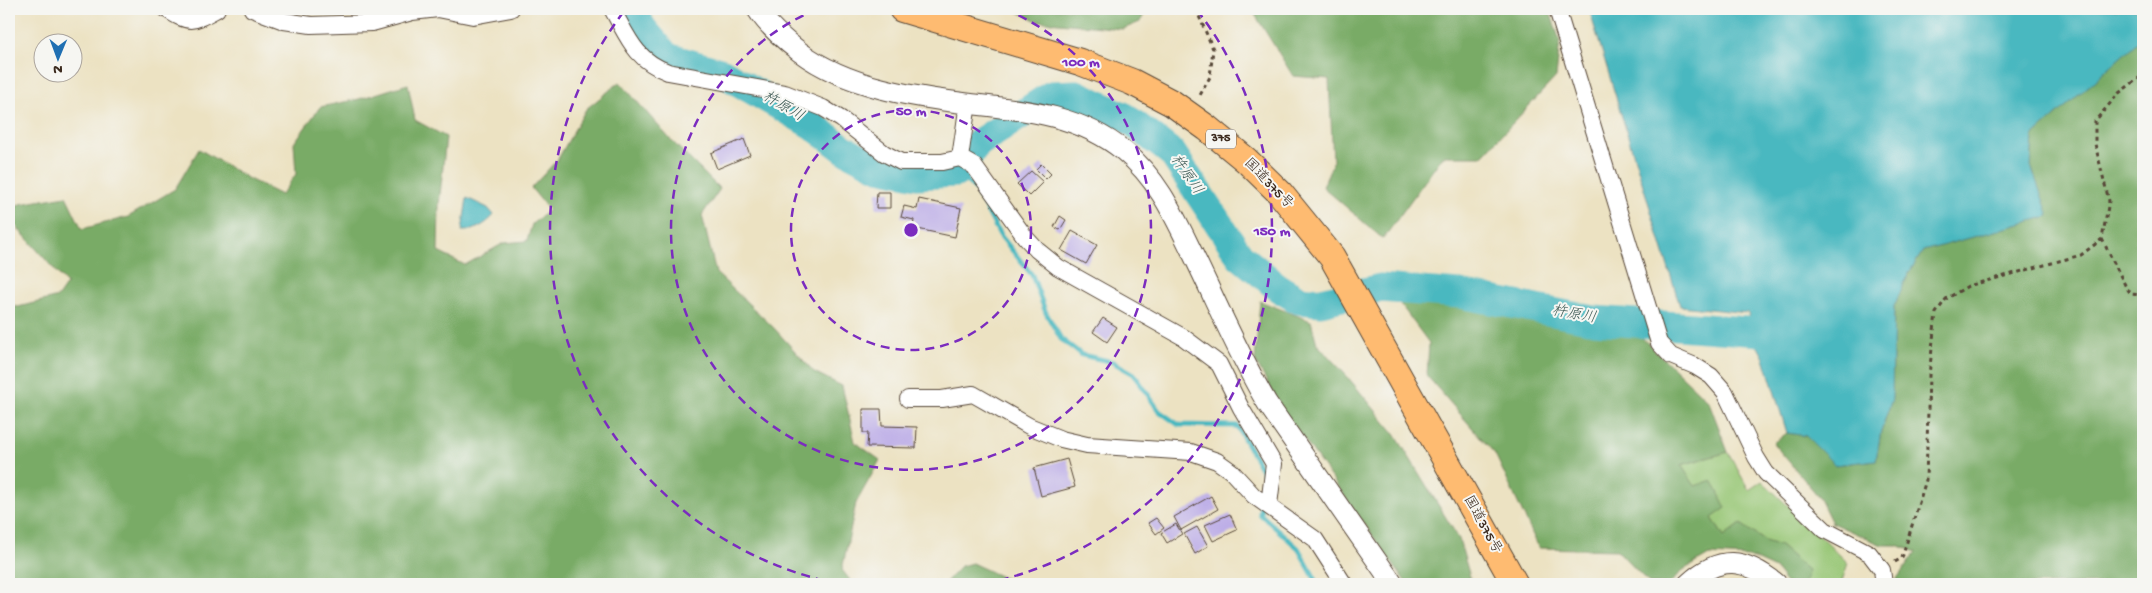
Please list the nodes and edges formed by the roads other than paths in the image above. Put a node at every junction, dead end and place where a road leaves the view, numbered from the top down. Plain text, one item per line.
1 (166, 9) edge
2 (217, 9) edge
3 (252, 9) edge
4 (438, 9) edge
5 (511, 9) edge
6 (612, 9) edge
7 (757, 9) edge
8 (902, 9) edge
9 (1557, 9) edge
10 (968, 103) junction
11 (960, 158) junction
12 (908, 399) dead end
13 (1269, 505) junction
14 (1883, 577) edge
15 (1389, 583) edge
16 (1344, 584) edge
17 (1515, 584) edge
18 (1688, 584) edge
19 (1777, 584) edge

1 - 2 street
3 - 4 street
4 - 5 street
6 - 11 street
7 - 10 street
8 - 17 highway, 国道375号 / 375
9 - 14 street
10 - 11 street
10 - 15 street
11 - 13 street
12 - 13 street
13 - 16 street
18 - 19 street

